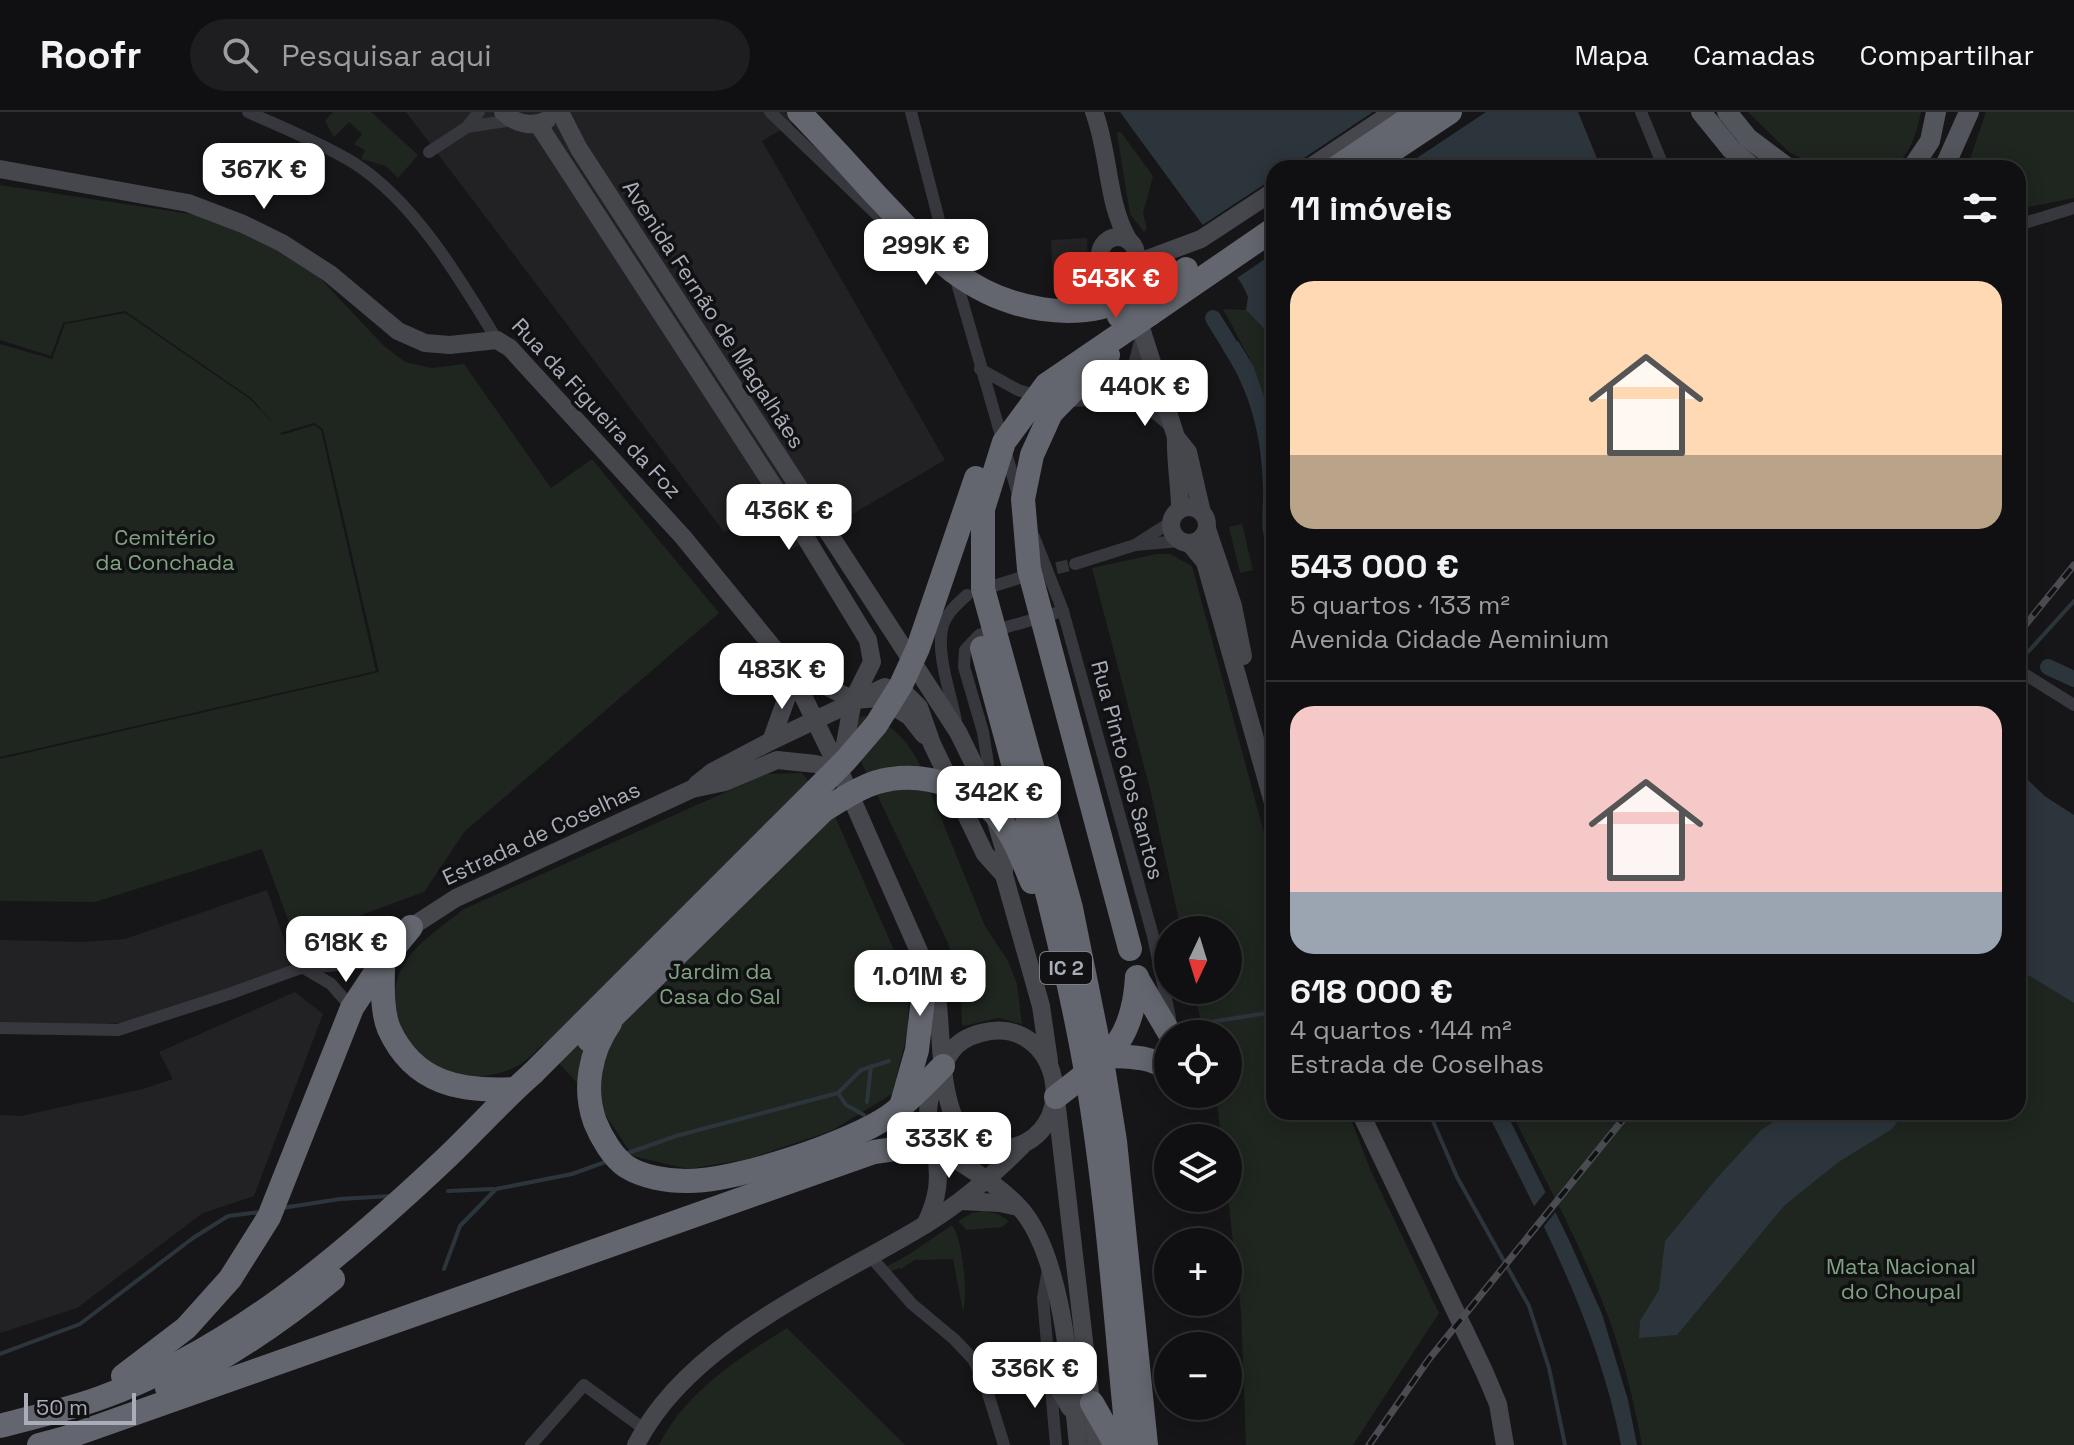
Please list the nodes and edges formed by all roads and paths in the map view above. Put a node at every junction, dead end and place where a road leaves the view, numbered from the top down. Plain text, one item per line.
1 (248, 112) edge
2 (479, 112) edge
3 (558, 112) edge
4 (770, 112) edge
5 (799, 112) edge
6 (911, 112) edge
7 (1094, 112) edge
8 (1393, 112) edge
9 (1419, 112) edge
10 (1450, 112) edge
11 (1641, 112) edge
12 (1701, 112) edge
13 (1727, 112) edge
14 (1936, 112) edge
15 (1969, 112) edge
16 (507, 116) edge
17 (538, 124) junction
18 (467, 127) junction
19 (429, 152) dead end
20 (1321, 160) edge
21 (1348, 160) edge
22 (1378, 160) edge
23 (1661, 160) edge
24 (1744, 160) edge
25 (1777, 160) edge
26 (1917, 160) edge
27 (1948, 160) edge
28 (0, 169) edge
29 (1266, 196) edge
30 (1115, 207) junction
31 (2074, 208) edge
32 (1266, 214) edge
33 (2026, 223) edge
34 (940, 224) junction
35 (1266, 235) edge
36 (1106, 242) junction
37 (1131, 243) junction
38 (914, 251) junction
39 (1182, 258) junction
40 (1126, 268) junction
41 (961, 303) junction
42 (1146, 324) junction
43 (497, 340) junction
44 (980, 369) junction
45 (1131, 379) junction
46 (1157, 382) junction
47 (1139, 399) junction
48 (1089, 402) junction
49 (1175, 433) junction
50 (970, 499) junction
51 (1176, 516) junction
52 (1205, 521) junction
53 (1185, 542) junction
54 (1135, 545) junction
55 (1075, 564) tunnel mouth
56 (1039, 572) tunnel mouth
57 (967, 595) junction
58 (1063, 611) junction
59 (929, 618) junction
60 (789, 667) junction
61 (2026, 675) edge
62 (853, 700) junction
63 (2074, 705) edge
64 (812, 720) junction
65 (958, 732) junction
66 (771, 741) junction
67 (1263, 761) junction
68 (840, 772) junction
69 (1266, 773) edge
70 (692, 789) junction
71 (987, 791) junction
72 (1004, 875) junction
73 (411, 927) junction
74 (1062, 949) junction
75 (383, 961) junction
76 (927, 965) junction
77 (304, 968) junction
78 (1137, 977) junction
79 (352, 1008) junction
80 (616, 1013) junction
81 (1163, 1020) edge
82 (1168, 1020) edge
83 (0, 1028) edge
84 (1108, 1056) junction
85 (1154, 1061) edge
86 (1049, 1063) junction
87 (943, 1066) junction
88 (531, 1081) junction
89 (1056, 1097) junction
90 (902, 1105) junction
91 (1364, 1120) edge
92 (934, 1145) junction
93 (977, 1146) junction
94 (1022, 1146) junction
95 (988, 1180) junction
96 (961, 1201) junction
97 (1020, 1208) junction
98 (925, 1225) junction
99 (871, 1257) junction
100 (1049, 1267) junction
101 (1049, 1372) junction
102 (1127, 1400) dead end
103 (1085, 1401) junction
104 (53, 1412) junction
105 (0, 1426) edge
106 (640, 1437) edge
107 (65, 1438) junction
108 (39, 1445) edge
109 (531, 1445) edge
110 (1004, 1445) edge
111 (1056, 1445) edge
112 (1078, 1445) edge
113 (1096, 1445) edge
114 (1116, 1445) edge
115 (1128, 1445) edge
116 (1146, 1445) edge
117 (1505, 1445) edge

1 - 43 street, Rua da Figueira da Foz
2 - 18 street
3 - 17 main road
3 - 65 main road, Avenida Fernão de Magalhães
4 - 38 street
5 - 39 highway, bridge
6 - 34 street, Rua Pinto dos Santos
7 - 30 main road
8 - 20 main road
9 - 21 highway
10 - 22 highway
11 - 23 street
12 - 24 main road
13 - 25 main road
14 - 26 main road
15 - 27 main road
16 - 17 main road
16 - 18 street
17 - 62 main road, Avenida Fernão de Magalhães
18 - 19 street
28 - 43 main road
29 - 39 main road
30 - 36 main road
30 - 37 main road
31 - 33 street
32 - 39 highway, IC 2
34 - 38 street
34 - 41 street, Rua Pinto dos Santos
35 - 42 highway, IC 2
36 - 37 main road
36 - 40 main road
37 - 39 main road
37 - 40 main road
38 - 41 street
39 - 40 main road
39 - 50 highway, IC 2, bridge
40 - 42 main road
41 - 44 street, Rua Pinto dos Santos
42 - 45 street
42 - 46 main road
42 - 78 highway, bridge
42 - 116 highway, IC 2, bridge
43 - 60 main road, Rua da Figueira da Foz
44 - 48 street
44 - 58 street, Rua Pinto dos Santos
45 - 46 street
45 - 47 street
45 - 48 street
46 - 47 street
46 - 49 main road
47 - 48 street
47 - 49 street
49 - 51 main road
49 - 52 main road
50 - 59 highway, bridge
50 - 74 highway, IC 2, bridge
51 - 52 main road
51 - 53 main road
51 - 54 street
52 - 53 main road
52 - 67 main road
53 - 54 street
53 - 67 main road
54 - 55 street
56 - 57 street
57 - 59 street
57 - 59 street
58 - 71 street
58 - 82 street, Rua Pinto dos Santos
59 - 65 street
59 - 88 highway, bridge
60 - 62 main road
60 - 64 main road, Rua da Figueira da Foz
60 - 66 main road
61 - 63 street
62 - 64 main road
62 - 68 main road, Avenida Fernão de Magalhães
62 - 72 main road
64 - 66 main road
64 - 68 main road, Rua da Figueira da Foz
65 - 71 main road, Avenida Fernão de Magalhães
66 - 70 main road
67 - 69 main road
68 - 70 main road
68 - 76 main road, Rua da Figueira da Foz
70 - 73 main road, Estrada de Coselhas
71 - 72 main road, Avenida Fernão de Magalhães
72 - 86 main road, Avenida Fernão de Magalhães
73 - 75 highway
73 - 77 street, Estrada de Coselhas
74 - 80 highway, bridge
74 - 115 highway, IC 2, bridge
75 - 77 street
75 - 79 highway
75 - 88 highway
76 - 87 main road, Rua da Figueira da Foz
76 - 90 highway
77 - 79 street
77 - 83 street, Estrada de Coselhas
78 - 81 highway
78 - 84 highway
79 - 104 highway
80 - 88 highway, bridge
80 - 90 highway, bridge
84 - 85 highway
84 - 89 highway
86 - 87 main road
86 - 89 main road
87 - 90 highway
87 - 92 main road
87 - 93 main road
88 - 104 highway
88 - 107 highway
89 - 94 main road
89 - 103 main road
91 - 117 main road
92 - 93 highway
92 - 95 main road
92 - 98 main road
92 - 107 highway
93 - 94 main road
94 - 95 main road
95 - 96 main road
95 - 97 main road
96 - 97 main road
96 - 98 main road
97 - 100 main road
98 - 99 main road
99 - 106 main road
99 - 110 street
100 - 101 street
100 - 103 main road
101 - 103 main road
101 - 111 street
102 - 103 main road
103 - 112 main road
103 - 113 main road
103 - 114 highway
104 - 105 highway
106 - 109 street
107 - 108 highway

